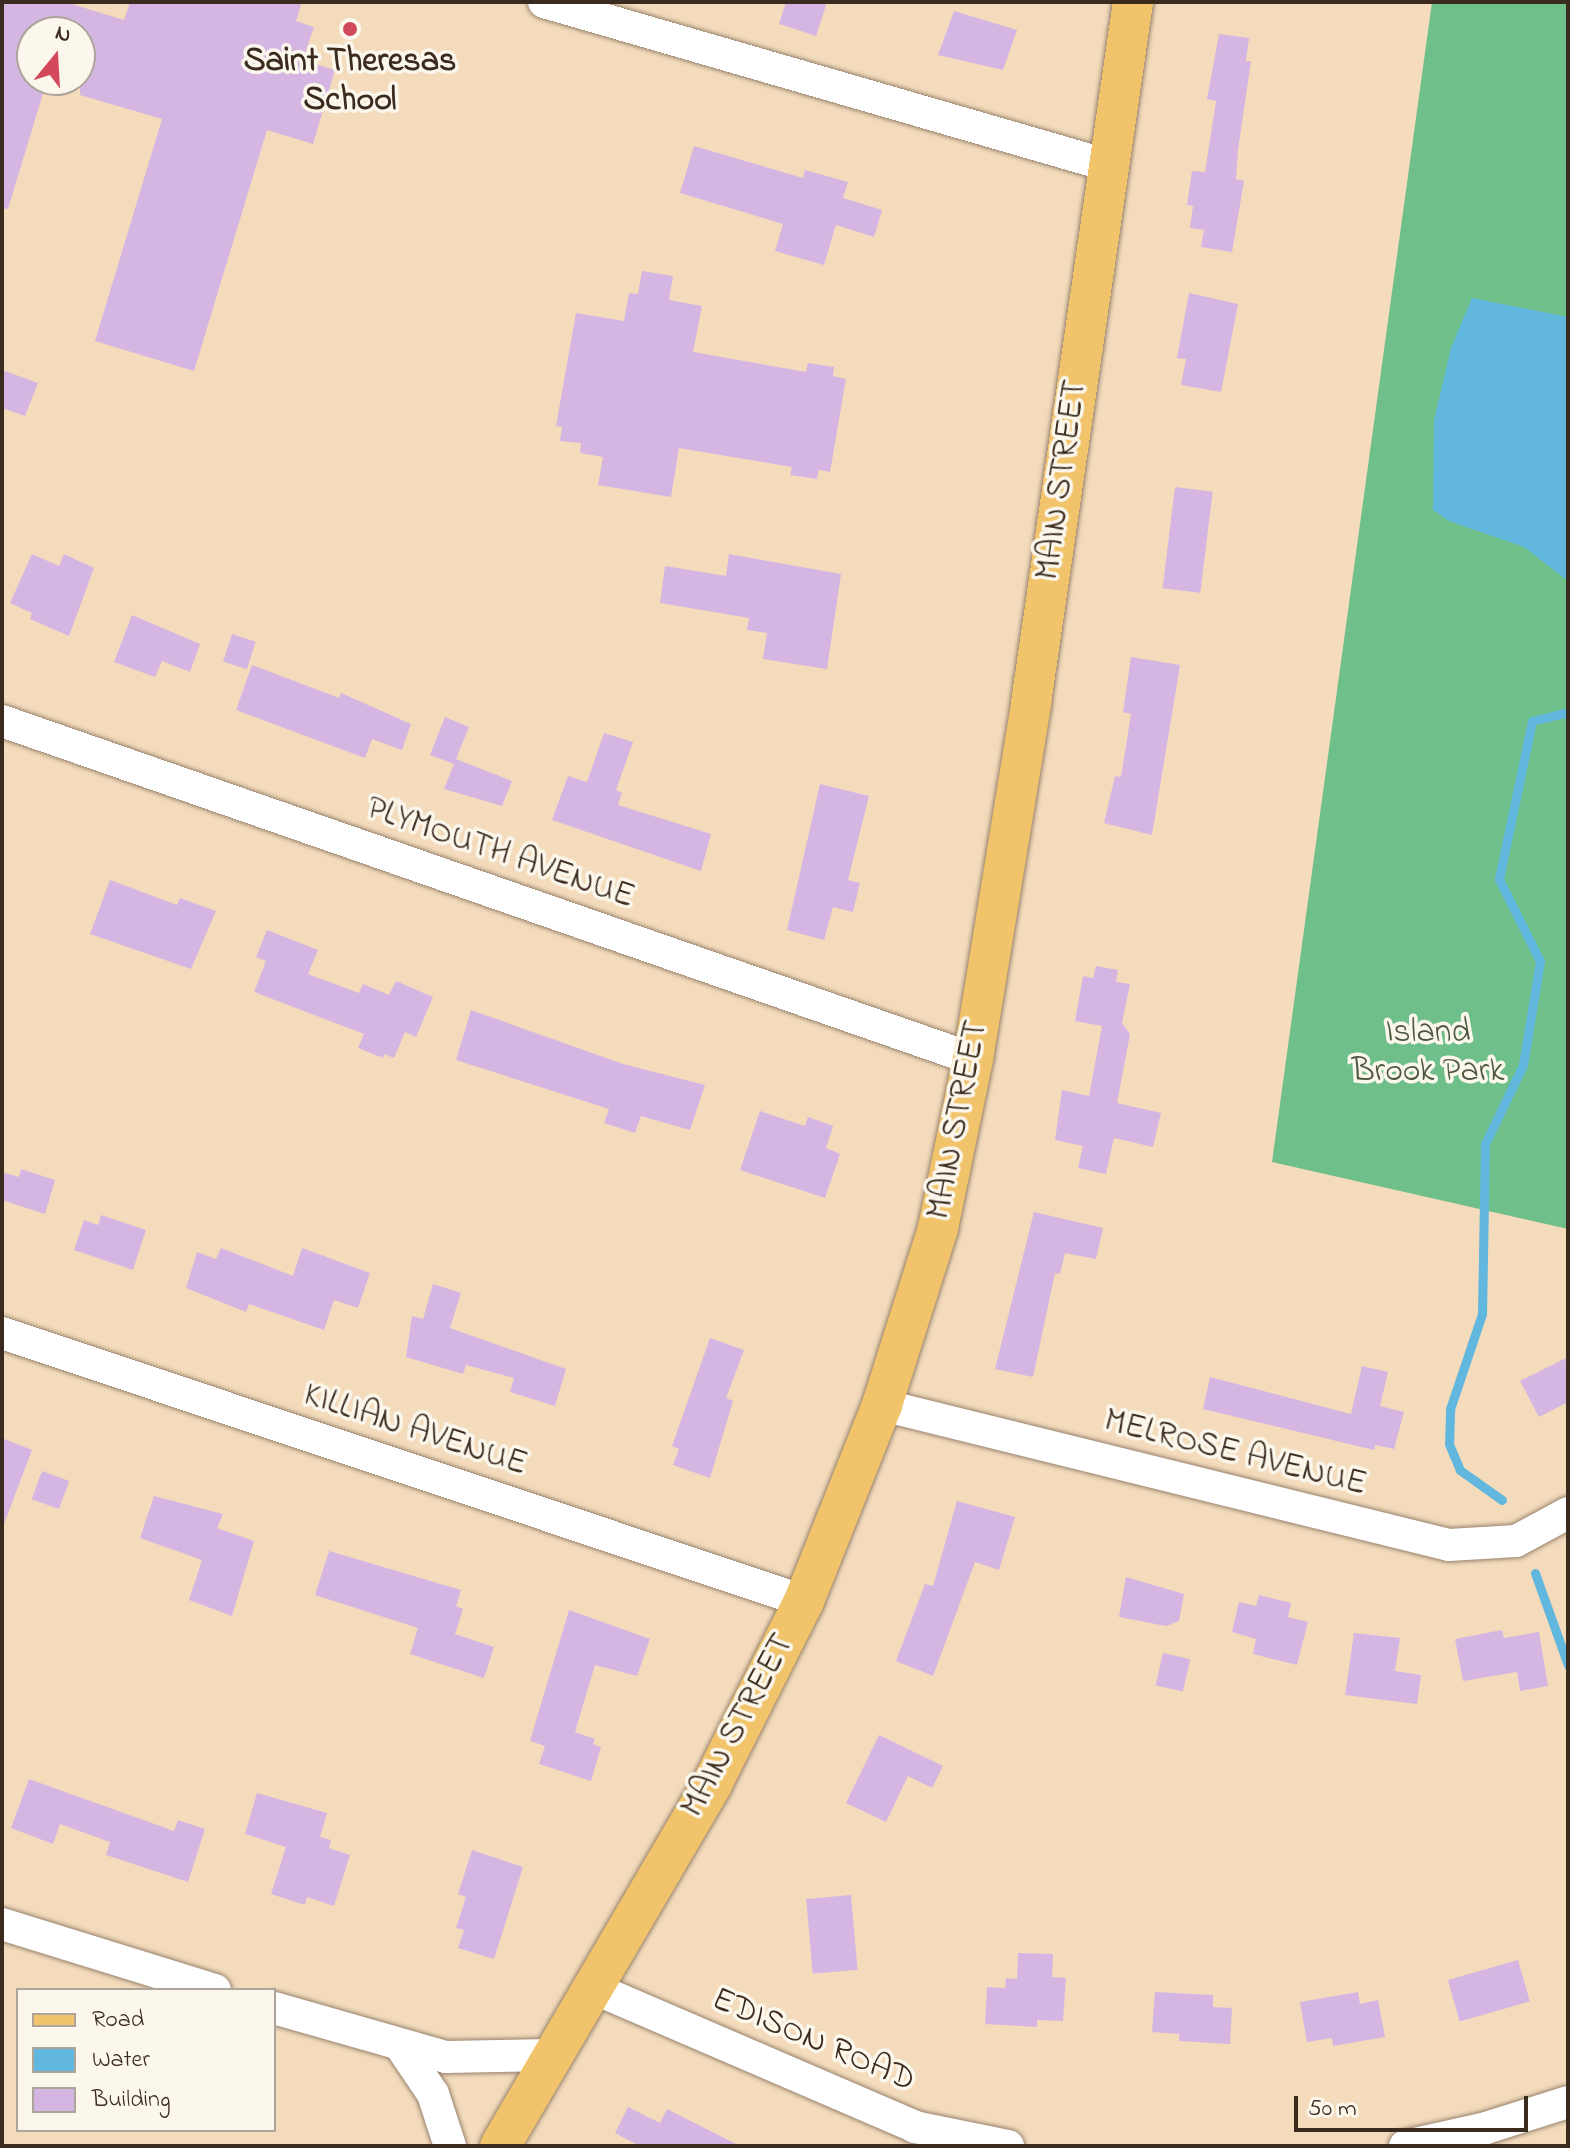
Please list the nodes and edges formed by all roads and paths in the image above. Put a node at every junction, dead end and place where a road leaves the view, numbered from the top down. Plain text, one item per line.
1 (544, 2) edge
2 (1133, 2) edge
3 (1107, 165) junction
4 (2, 721) edge
5 (973, 1059) junction
6 (2, 1333) edge
7 (882, 1405) junction
8 (1568, 1513) edge
9 (804, 1601) junction
10 (2, 1924) edge
11 (209, 1988) edge
12 (593, 1988) junction
13 (276, 2009) edge
14 (402, 2048) junction
15 (551, 2055) junction
16 (1568, 2102) edge
17 (990, 2145) edge
18 (450, 2146) edge
19 (500, 2146) edge
20 (1405, 2146) edge

1 - 3 street
2 - 3 main road, MAIN STREET
3 - 5 main road, MAIN STREET
4 - 5 street, PLYMOUTH AVENUE
5 - 7 main road, MAIN STREET
6 - 9 street, KILLIAN AVENUE
7 - 8 street, MELROSE AVENUE
7 - 9 main road, MAIN STREET
9 - 12 main road, MAIN STREET
10 - 11 street
12 - 15 main road, MAIN STREET
12 - 17 street, EDISON ROAD
13 - 14 street
14 - 15 street
14 - 18 street
15 - 19 main road, MAIN STREET
16 - 20 street

